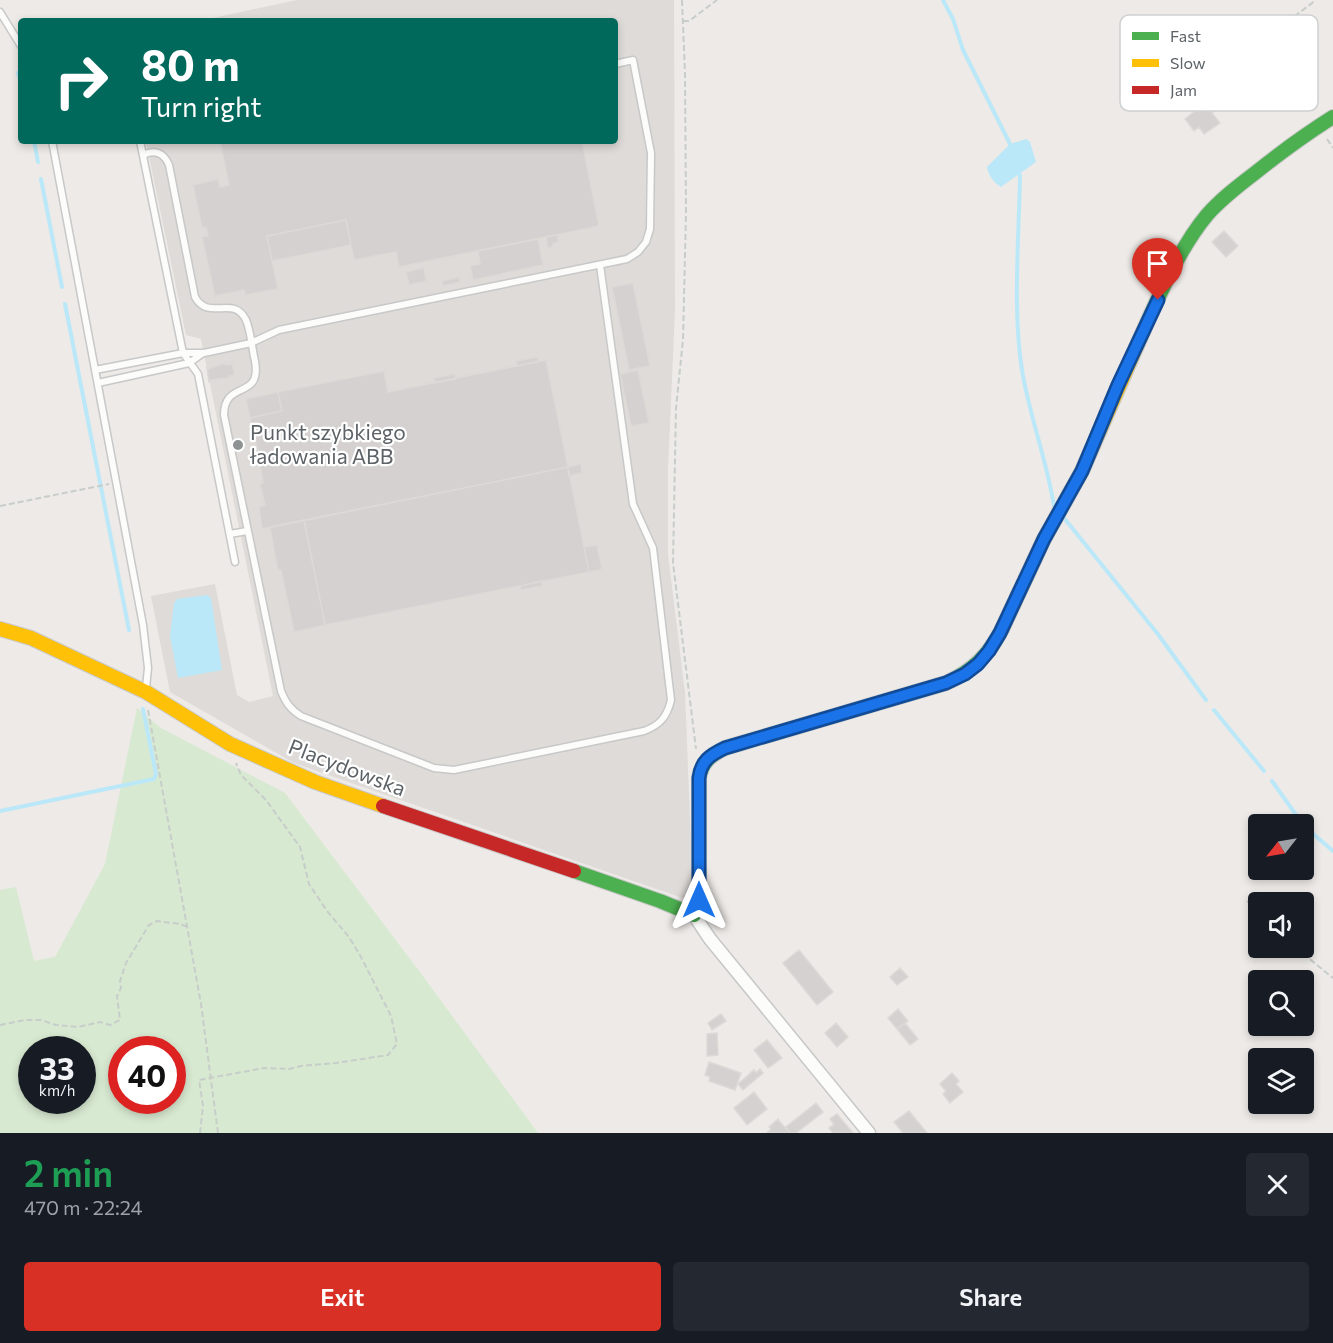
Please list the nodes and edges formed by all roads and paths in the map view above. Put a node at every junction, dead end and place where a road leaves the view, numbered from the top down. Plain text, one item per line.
1 (682, 0) edge
2 (717, 0) edge
3 (1316, 0) edge
4 (0, 12) edge
5 (1296, 15) edge
6 (683, 21) junction
7 (18, 41) edge
8 (618, 63) edge
9 (1333, 117) edge
10 (53, 144) edge
11 (141, 144) edge
12 (143, 155) junction
13 (600, 265) junction
14 (251, 343) junction
15 (183, 353) junction
16 (204, 353) junction
17 (189, 363) junction
18 (95, 370) junction
19 (98, 382) junction
20 (105, 484) dead end
21 (0, 506) edge
22 (247, 531) junction
23 (230, 534) junction
24 (235, 562) dead end
25 (0, 629) edge
26 (146, 692) junction
27 (705, 761) junction
28 (236, 762) dead end
29 (694, 915) junction
30 (188, 927) junction
31 (1308, 958) edge
32 (1333, 978) edge
33 (0, 1025) edge
34 (211, 1077) junction
35 (200, 1133) edge
36 (218, 1133) edge
37 (869, 1133) edge

1 - 6 path
2 - 6 path
3 - 5 path
4 - 7 lane
6 - 27 path
8 - 13 lane
9 - 27 street
10 - 18 lane
11 - 12 lane
12 - 14 lane
12 - 15 lane
13 - 14 lane
13 - 22 lane
14 - 16 lane
14 - 22 lane
15 - 16 lane
15 - 17 lane
15 - 18 lane
16 - 17 lane
17 - 19 lane
17 - 23 lane
18 - 19 lane
19 - 26 lane
20 - 21 path
22 - 23 lane
23 - 24 lane
25 - 26 street, Placydowska
26 - 29 street, Placydowska
26 - 30 path
27 - 29 street
28 - 34 path
29 - 37 street
30 - 33 path
30 - 34 path
31 - 32 path
34 - 35 path
34 - 36 path

